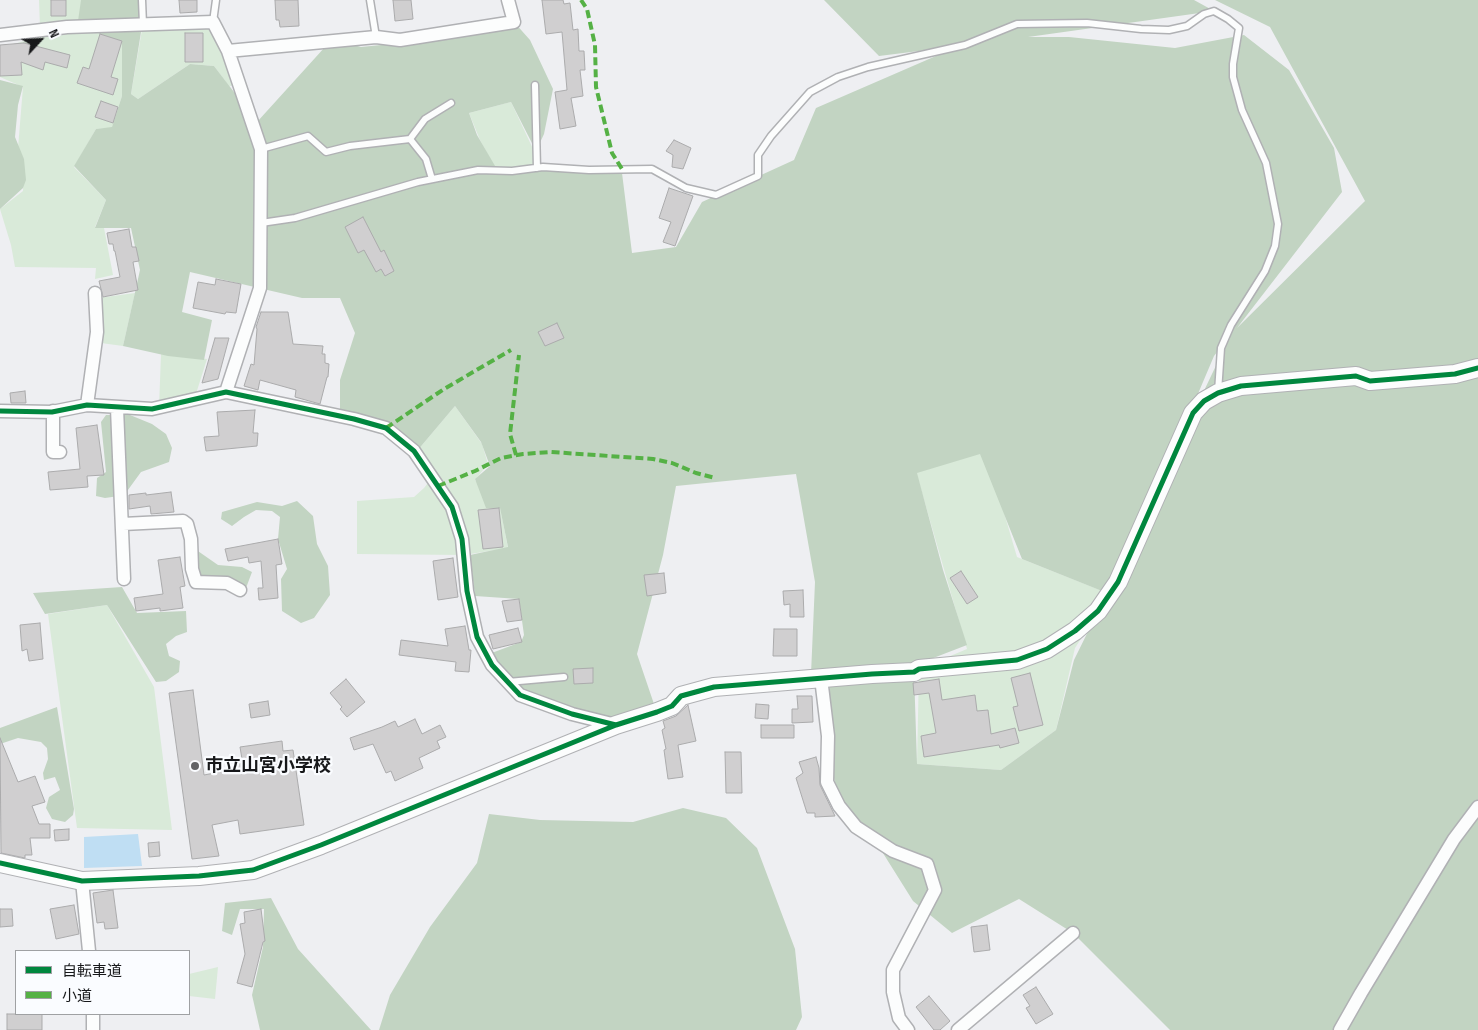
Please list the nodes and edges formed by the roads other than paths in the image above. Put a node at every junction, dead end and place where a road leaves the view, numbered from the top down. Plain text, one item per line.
1 (142, 0) edge
2 (216, 0) edge
3 (370, 0) edge
4 (508, 0) edge
5 (213, 22) junction
6 (143, 24) junction
7 (0, 35) edge
8 (376, 37) junction
9 (228, 51) junction
10 (535, 85) dead end
11 (451, 103) dead end
12 (410, 139) junction
13 (261, 149) junction
14 (537, 168) junction
15 (432, 179) junction
16 (261, 223) junction
17 (95, 293) dead end
18 (1478, 368) edge
19 (226, 392) junction
20 (1218, 393) junction
21 (86, 405) junction
22 (117, 408) junction
23 (0, 411) edge
24 (53, 412) junction
25 (60, 452) dead end
26 (122, 524) junction
27 (124, 579) dead end
28 (240, 590) dead end
29 (564, 677) dead end
30 (821, 678) junction
31 (508, 682) junction
32 (616, 725) junction
33 (1478, 807) edge
34 (0, 863) edge
35 (82, 881) junction
36 (1074, 933) dead end
37 (89, 950) edge
38 (93, 1015) edge
39 (93, 1030) edge
40 (908, 1030) edge
41 (958, 1030) edge
42 (1340, 1030) edge

1 - 6 lane
2 - 5 lane
3 - 8 lane
4 - 8 street
5 - 6 street
5 - 9 street
6 - 7 street
8 - 9 street
9 - 13 street
10 - 14 lane
11 - 12 lane
12 - 13 lane
12 - 15 lane
13 - 16 street
14 - 15 lane
14 - 20 lane
15 - 16 lane
16 - 19 street
17 - 21 street
18 - 20 street
19 - 22 street
19 - 31 street
20 - 30 street
21 - 22 street
21 - 24 street
22 - 26 street
23 - 24 street
24 - 25 street
26 - 27 street
26 - 28 street
29 - 31 lane
30 - 32 street
30 - 40 street
31 - 32 street
32 - 35 street
33 - 42 street
34 - 35 street
35 - 37 street
36 - 41 street
38 - 39 street

